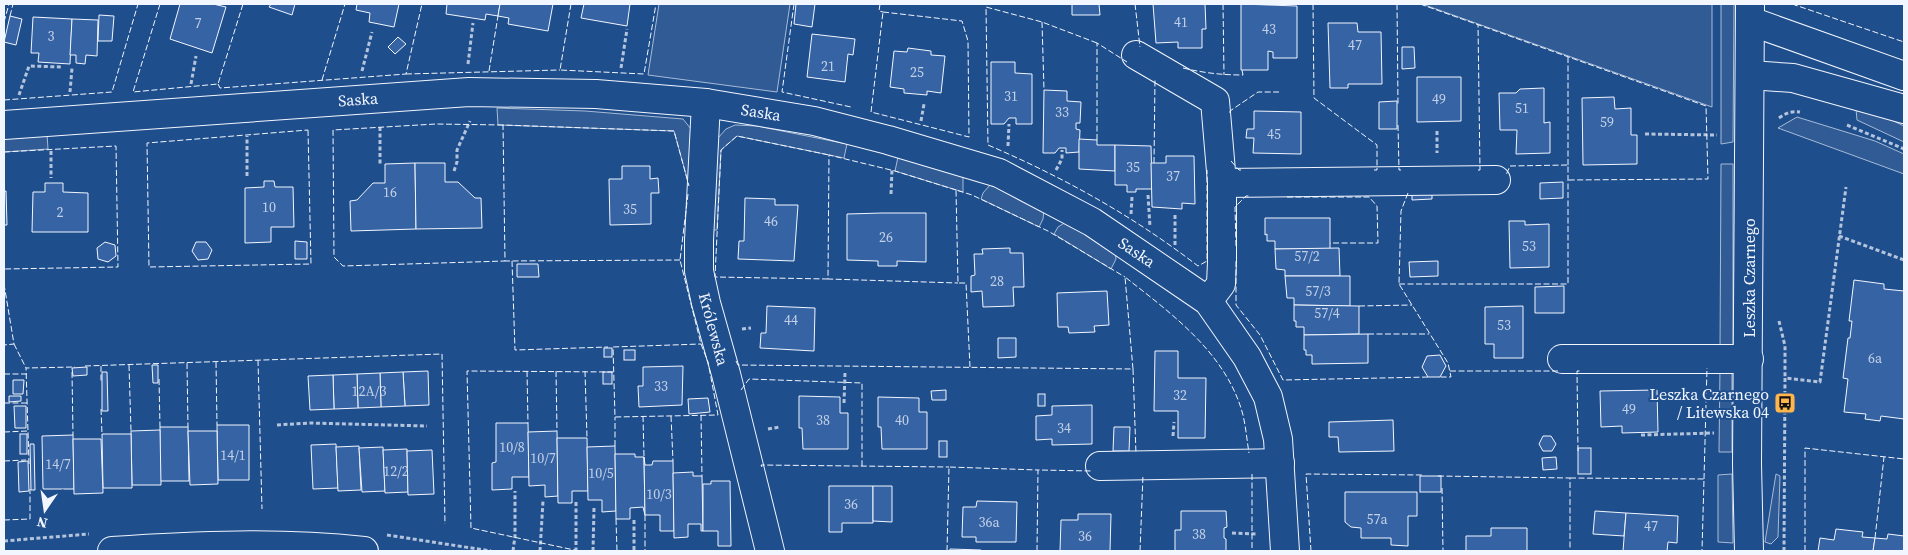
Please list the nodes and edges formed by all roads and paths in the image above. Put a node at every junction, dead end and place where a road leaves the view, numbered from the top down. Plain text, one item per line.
1 (1750, 12) edge
2 (474, 23) dead end
3 (627, 29) dead end
4 (372, 32) dead end
5 (1136, 55) dead end
6 (196, 56) dead end
7 (62, 67) dead end
8 (72, 68) dead end
9 (620, 73) dead end
10 (1750, 75) junction
11 (1904, 76) edge
12 (361, 77) dead end
13 (468, 81) junction
14 (191, 92) dead end
15 (70, 95) dead end
16 (380, 98) junction
17 (17, 99) dead end
18 (706, 103) junction
19 (247, 108) junction
20 (1904, 109) edge
21 (1802, 113) dead end
22 (1777, 120) dead end
23 (1842, 122) dead end
24 (1009, 124) dead end
25 (4, 125) edge
26 (1645, 134) dead end
27 (1717, 135) dead end
28 (1904, 149) edge
29 (1062, 150) dead end
30 (1008, 154) dead end
31 (380, 164) dead end
32 (454, 171) dead end
33 (1053, 175) dead end
34 (247, 176) dead end
35 (1496, 180) dead end
36 (1222, 183) junction
37 (1846, 187) dead end
38 (1148, 195) dead end
39 (1175, 213) dead end
40 (1150, 231) dead end
41 (1839, 236) junction
42 (1175, 248) dead end
43 (1904, 260) edge
44 (1208, 301) junction
45 (1562, 359) dead end
46 (1749, 359) junction
47 (846, 373) dead end
48 (844, 403) dead end
49 (277, 425) dead end
50 (427, 426) dead end
51 (1714, 433) dead end
52 (1641, 435) dead end
53 (1280, 463) junction
54 (1100, 466) dead end
55 (515, 491) dead end
56 (542, 501) dead end
57 (576, 502) dead end
58 (594, 508) dead end
59 (634, 520) dead end
60 (112, 551) edge
61 (364, 551) edge
62 (513, 551) edge
63 (540, 551) edge
64 (576, 551) edge
65 (593, 551) edge
66 (634, 551) edge
67 (770, 551) edge
68 (1285, 551) edge
69 (1749, 551) edge
70 (1784, 551) edge

1 - 10 street, Leszka Czarnego
1 - 11 street
2 - 13 path
3 - 9 path
4 - 12 path
5 - 36 street
6 - 14 path
7 - 17 path
8 - 15 path
10 - 20 street
10 - 46 street, Leszka Czarnego
13 - 16 street, Saska
13 - 18 street, Saska
13 - 32 path
16 - 19 street, Saska
16 - 31 path
18 - 44 street, Saska
18 - 67 street, Królewska
19 - 25 street, Saska
19 - 34 path
21 - 22 path
23 - 28 path
24 - 30 path
26 - 27 path
29 - 33 path
35 - 36 street
36 - 44 street
37 - 41 path
38 - 40 path
39 - 42 path
41 - 43 path
41 - 70 path
44 - 53 street, Saska
45 - 46 street
46 - 69 street, Leszka Czarnego
47 - 48 path
49 - 50 path
51 - 52 path
53 - 54 street
53 - 68 street, Saska
55 - 62 path
56 - 63 path
57 - 64 path
58 - 65 path
59 - 66 path
60 - 61 street

